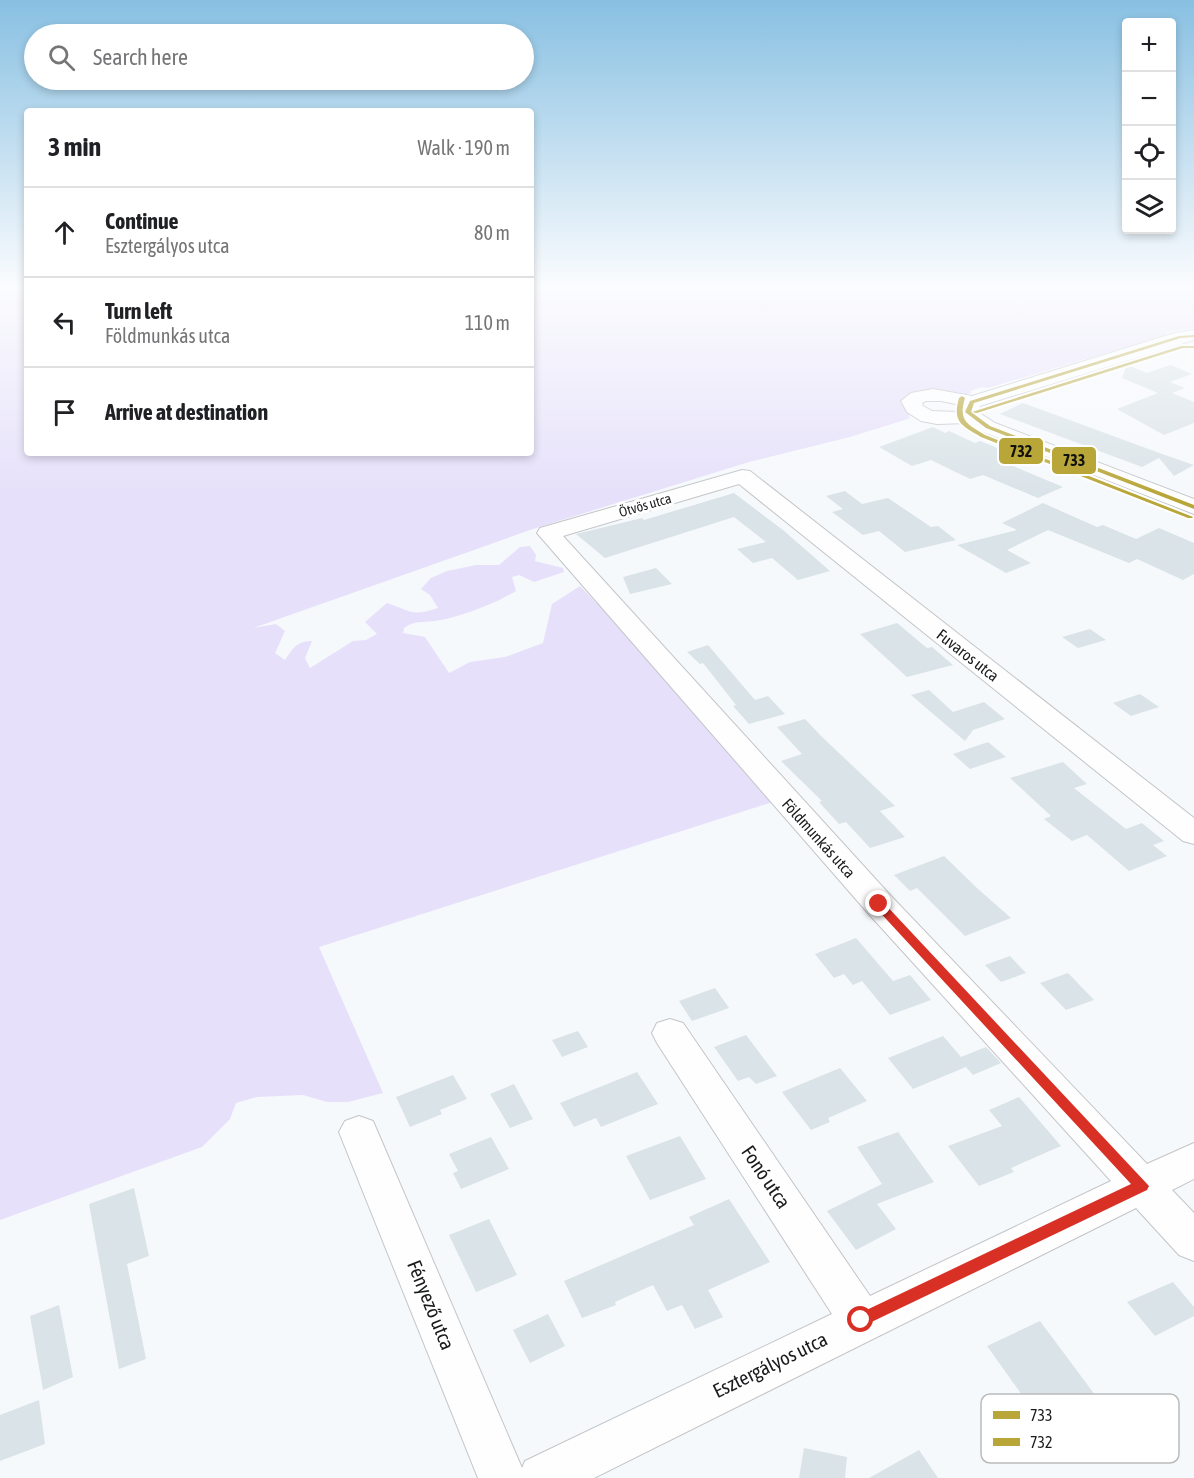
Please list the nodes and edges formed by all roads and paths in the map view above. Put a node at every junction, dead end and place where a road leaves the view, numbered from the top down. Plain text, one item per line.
1 (1123, 357) edge
2 (742, 476) joint
3 (1194, 507) edge
4 (549, 533) joint
5 (1194, 834) edge
6 (670, 1033) dead end
7 (359, 1132) dead end
8 (1194, 1160) edge
9 (1142, 1186) junction
10 (1194, 1242) edge
11 (861, 1320) junction
12 (502, 1478) edge
13 (542, 1478) edge

1 - 3 street
2 - 4 street, Ötvös utca
2 - 5 street, Fuvaros utca
4 - 9 street, Földmunkás utca
6 - 11 street, Fonó utca
7 - 12 street, Fényező utca
8 - 9 street, Esztergályos utca
9 - 10 street, Földmunkás utca
9 - 11 street, Esztergályos utca
11 - 13 street, Esztergályos utca

